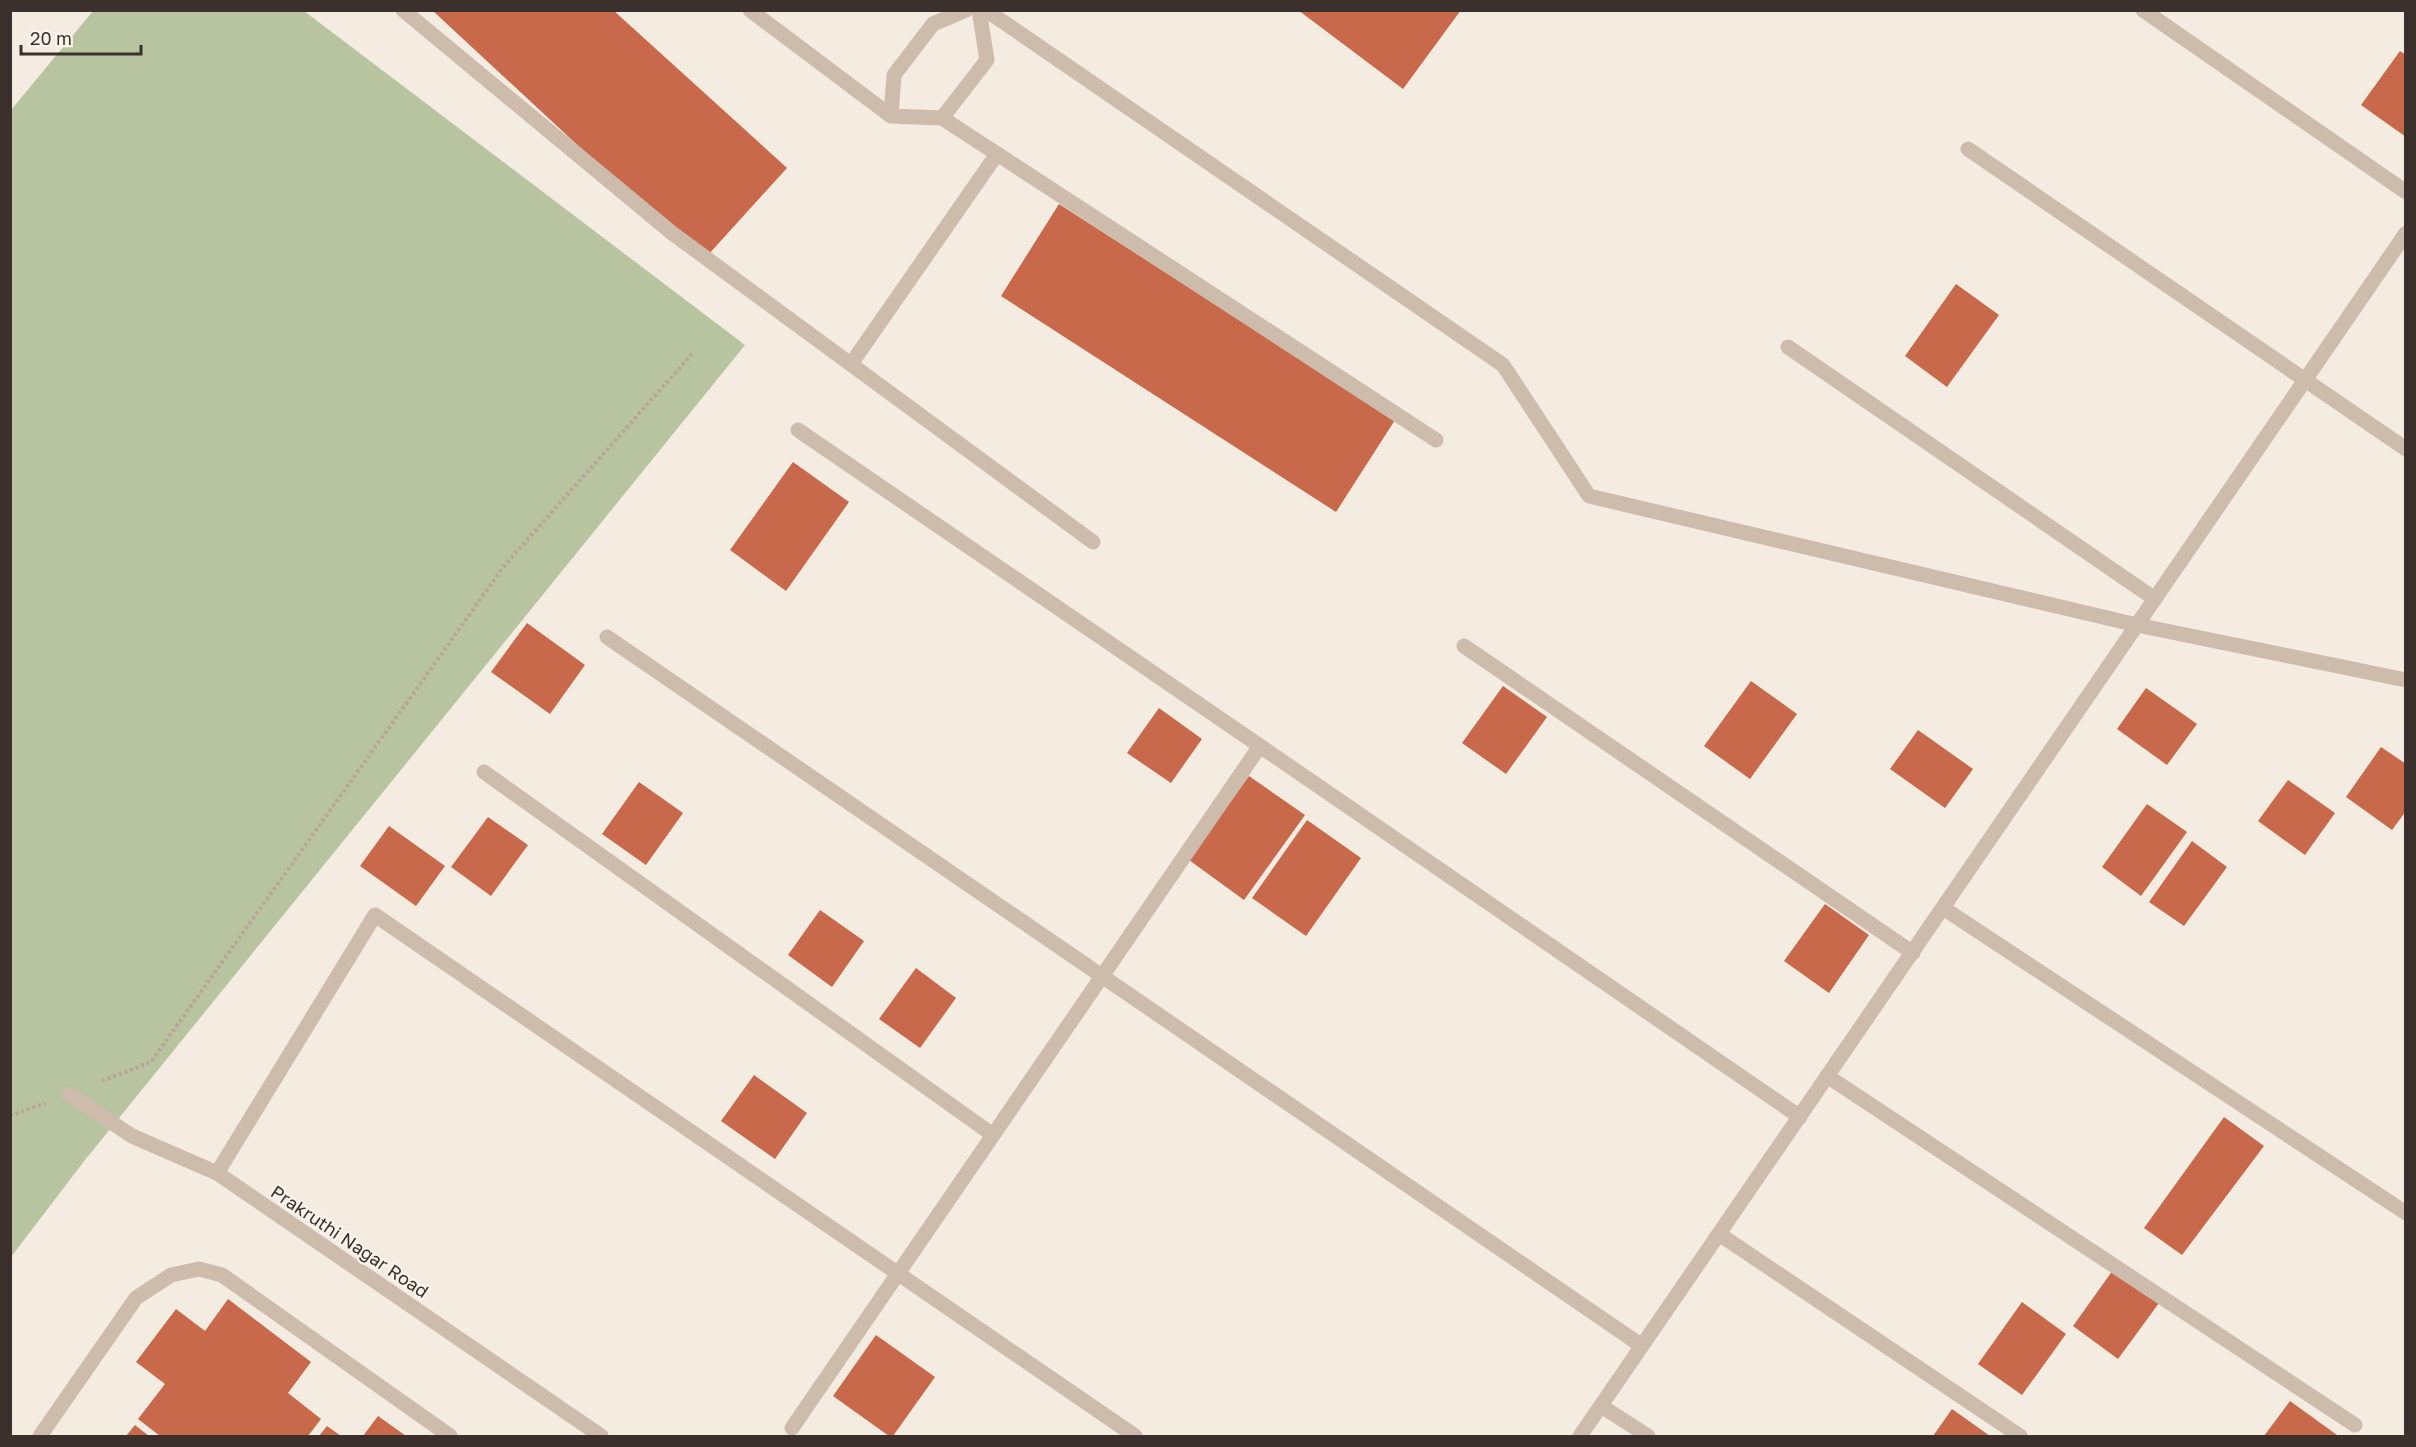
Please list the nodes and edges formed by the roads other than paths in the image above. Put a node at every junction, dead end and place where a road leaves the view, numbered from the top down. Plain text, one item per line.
1 (403, 10) edge
2 (750, 10) edge
3 (966, 10) edge
4 (979, 10) edge
5 (986, 10) edge
6 (2143, 10) edge
7 (891, 116) junction
8 (942, 118) junction
9 (1968, 149) dead end
10 (997, 154) junction
11 (2406, 192) edge
12 (2406, 233) edge
13 (1788, 347) dead end
14 (851, 364) junction
15 (2305, 381) junction
16 (798, 430) dead end
17 (1436, 440) dead end
18 (2406, 449) edge
19 (1093, 542) dead end
20 (2155, 599) junction
21 (2137, 625) junction
22 (608, 637) dead end
23 (1464, 646) dead end
24 (2406, 680) edge
25 (1260, 746) junction
26 (484, 772) dead end
27 (1943, 908) junction
28 (1913, 953) junction
29 (1102, 976) junction
30 (1827, 1076) junction
31 (69, 1094) road end
32 (1800, 1117) junction
33 (993, 1135) junction
34 (217, 1173) junction
35 (2406, 1213) edge
36 (1719, 1234) junction
37 (898, 1274) junction
38 (1642, 1346) junction
39 (1601, 1406) junction
40 (2355, 1425) dead end
41 (792, 1428) dead end
42 (40, 1437) edge
43 (450, 1437) edge
44 (601, 1437) edge
45 (1135, 1437) edge
46 (1580, 1437) edge
47 (1648, 1437) edge
48 (2020, 1437) edge

1 - 14 street
2 - 7 street
3 - 7 street
4 - 8 street
5 - 21 street
6 - 11 street
7 - 8 street
8 - 10 street
9 - 15 street
10 - 14 street
10 - 17 street
12 - 15 street
13 - 20 street
14 - 19 street
15 - 18 street
15 - 20 street
16 - 25 street
20 - 21 street
21 - 24 street
21 - 27 street
22 - 29 street
23 - 28 street
25 - 29 street
25 - 32 street
26 - 33 street
27 - 28 street
27 - 35 street
28 - 30 street
29 - 33 street
29 - 38 street
30 - 32 street
30 - 40 street
31 - 34 street, Prakruthi Nagar Road
32 - 36 street
33 - 37 street
34 - 37 street
34 - 44 street, Prakruthi Nagar Road
36 - 38 street
36 - 48 street
37 - 41 street
37 - 45 street
38 - 39 street
39 - 46 street
39 - 47 street
42 - 43 street

